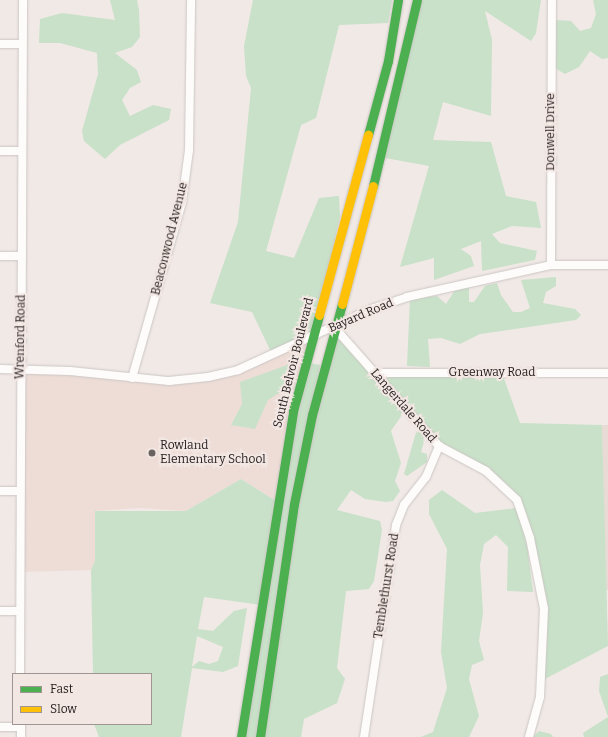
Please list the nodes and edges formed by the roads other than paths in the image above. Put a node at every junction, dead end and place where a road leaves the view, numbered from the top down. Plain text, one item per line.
1 (23, 0) edge
2 (191, 0) edge
3 (398, 0) edge
4 (417, 0) edge
5 (552, 0) edge
6 (0, 44) edge
7 (22, 44) junction
8 (0, 151) edge
9 (22, 151) junction
10 (0, 256) edge
11 (22, 256) junction
12 (551, 265) junction
13 (608, 265) edge
14 (334, 327) junction
15 (313, 337) junction
16 (0, 369) edge
17 (20, 369) junction
18 (376, 373) junction
19 (608, 373) edge
20 (132, 378) junction
21 (439, 446) junction
22 (0, 491) edge
23 (20, 491) junction
24 (0, 611) edge
25 (19, 611) junction
26 (20, 673) edge
27 (21, 726) edge
28 (0, 727) edge
29 (21, 737) edge
30 (241, 737) edge
31 (260, 737) edge
32 (364, 737) edge
33 (528, 737) edge

1 - 7 street, Wrenford Road
2 - 20 street, Beaconwood Avenue
3 - 15 street, South Belvoir Boulevard
4 - 14 street
5 - 12 street, Donwell Drive
6 - 7 street
7 - 9 street, Wrenford Road
8 - 9 street
9 - 11 street, Wrenford Road
10 - 11 street
11 - 17 street, Wrenford Road
12 - 13 street, Bayard Road
12 - 14 street, Bayard Road
14 - 15 street, Bayard Road
14 - 18 street, Langerdale Road
14 - 31 street
15 - 20 street, Bayard Road
15 - 30 street, South Belvoir Boulevard
16 - 17 street, Bayard Road
17 - 20 street, Bayard Road
17 - 23 street, Wrenford Road
18 - 19 street, Greenway Road
18 - 21 street, Langerdale Road
21 - 32 street, Temblethurst Road
21 - 33 street, Langerdale Road
22 - 23 street
23 - 25 street, Wrenford Road
24 - 25 street
25 - 26 street, Wrenford Road
27 - 28 street
27 - 29 street

